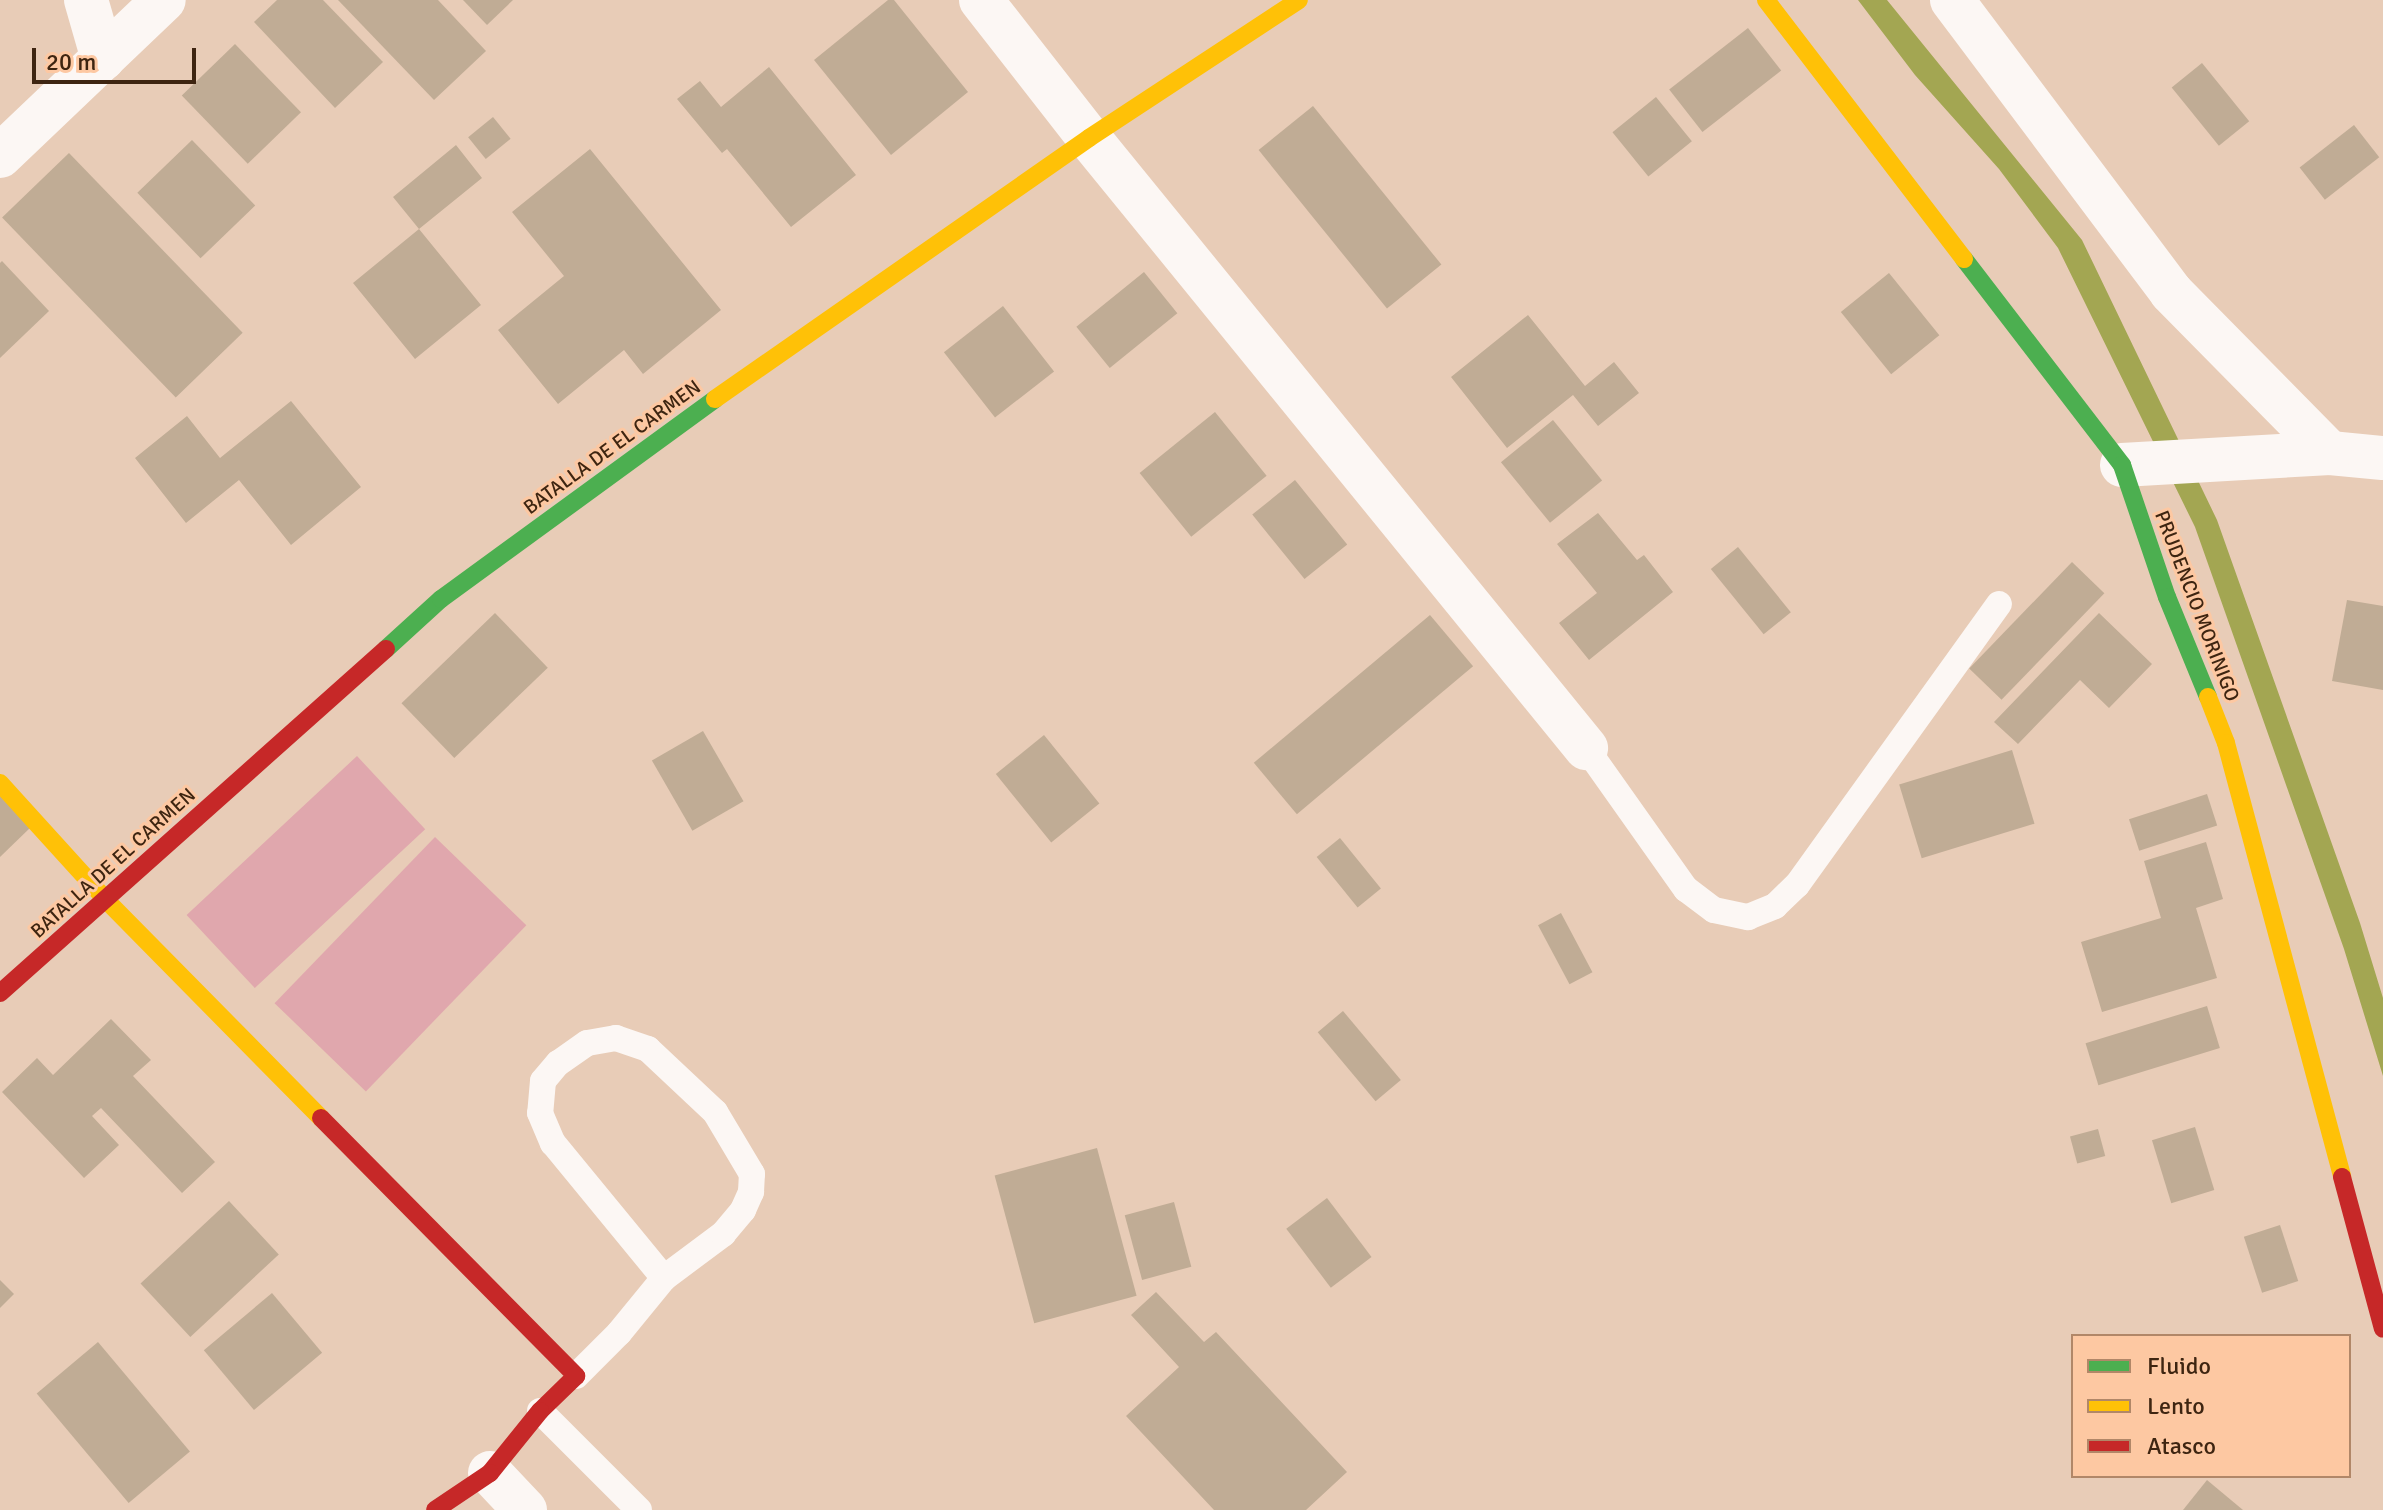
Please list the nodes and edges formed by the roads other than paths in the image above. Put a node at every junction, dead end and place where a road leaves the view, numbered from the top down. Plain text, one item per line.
1 (86, 0) edge
2 (164, 0) edge
3 (981, 0) edge
4 (1299, 0) edge
5 (1766, 0) edge
6 (1952, 0) edge
7 (103, 59) junction
8 (1089, 138) junction
9 (0, 156) edge
10 (2330, 453) junction
11 (2383, 458) edge
12 (2139, 464) junction
13 (1999, 604) dead end
14 (1586, 748) joint
15 (0, 783) edge
16 (105, 899) junction
17 (0, 993) edge
18 (664, 1278) junction
19 (2383, 1329) edge
20 (576, 1376) junction
21 (540, 1411) junction
22 (490, 1473) junction
23 (435, 1510) edge
24 (525, 1510) edge
25 (639, 1510) edge

1 - 7 street
2 - 7 street
3 - 8 street
4 - 8 street, BATALLA DE EL CARMEN
5 - 12 street, PRUDENCIO MORINIGO
6 - 10 street
7 - 9 street
8 - 14 street
8 - 16 street, BATALLA DE EL CARMEN
10 - 11 street
10 - 12 street
12 - 19 street, PRUDENCIO MORINIGO
13 - 14 lane
15 - 16 street
16 - 17 street, BATALLA DE EL CARMEN
16 - 20 street
18 - 18 lane
18 - 20 lane
20 - 21 street
21 - 22 street
21 - 25 lane
22 - 23 street
22 - 24 street

